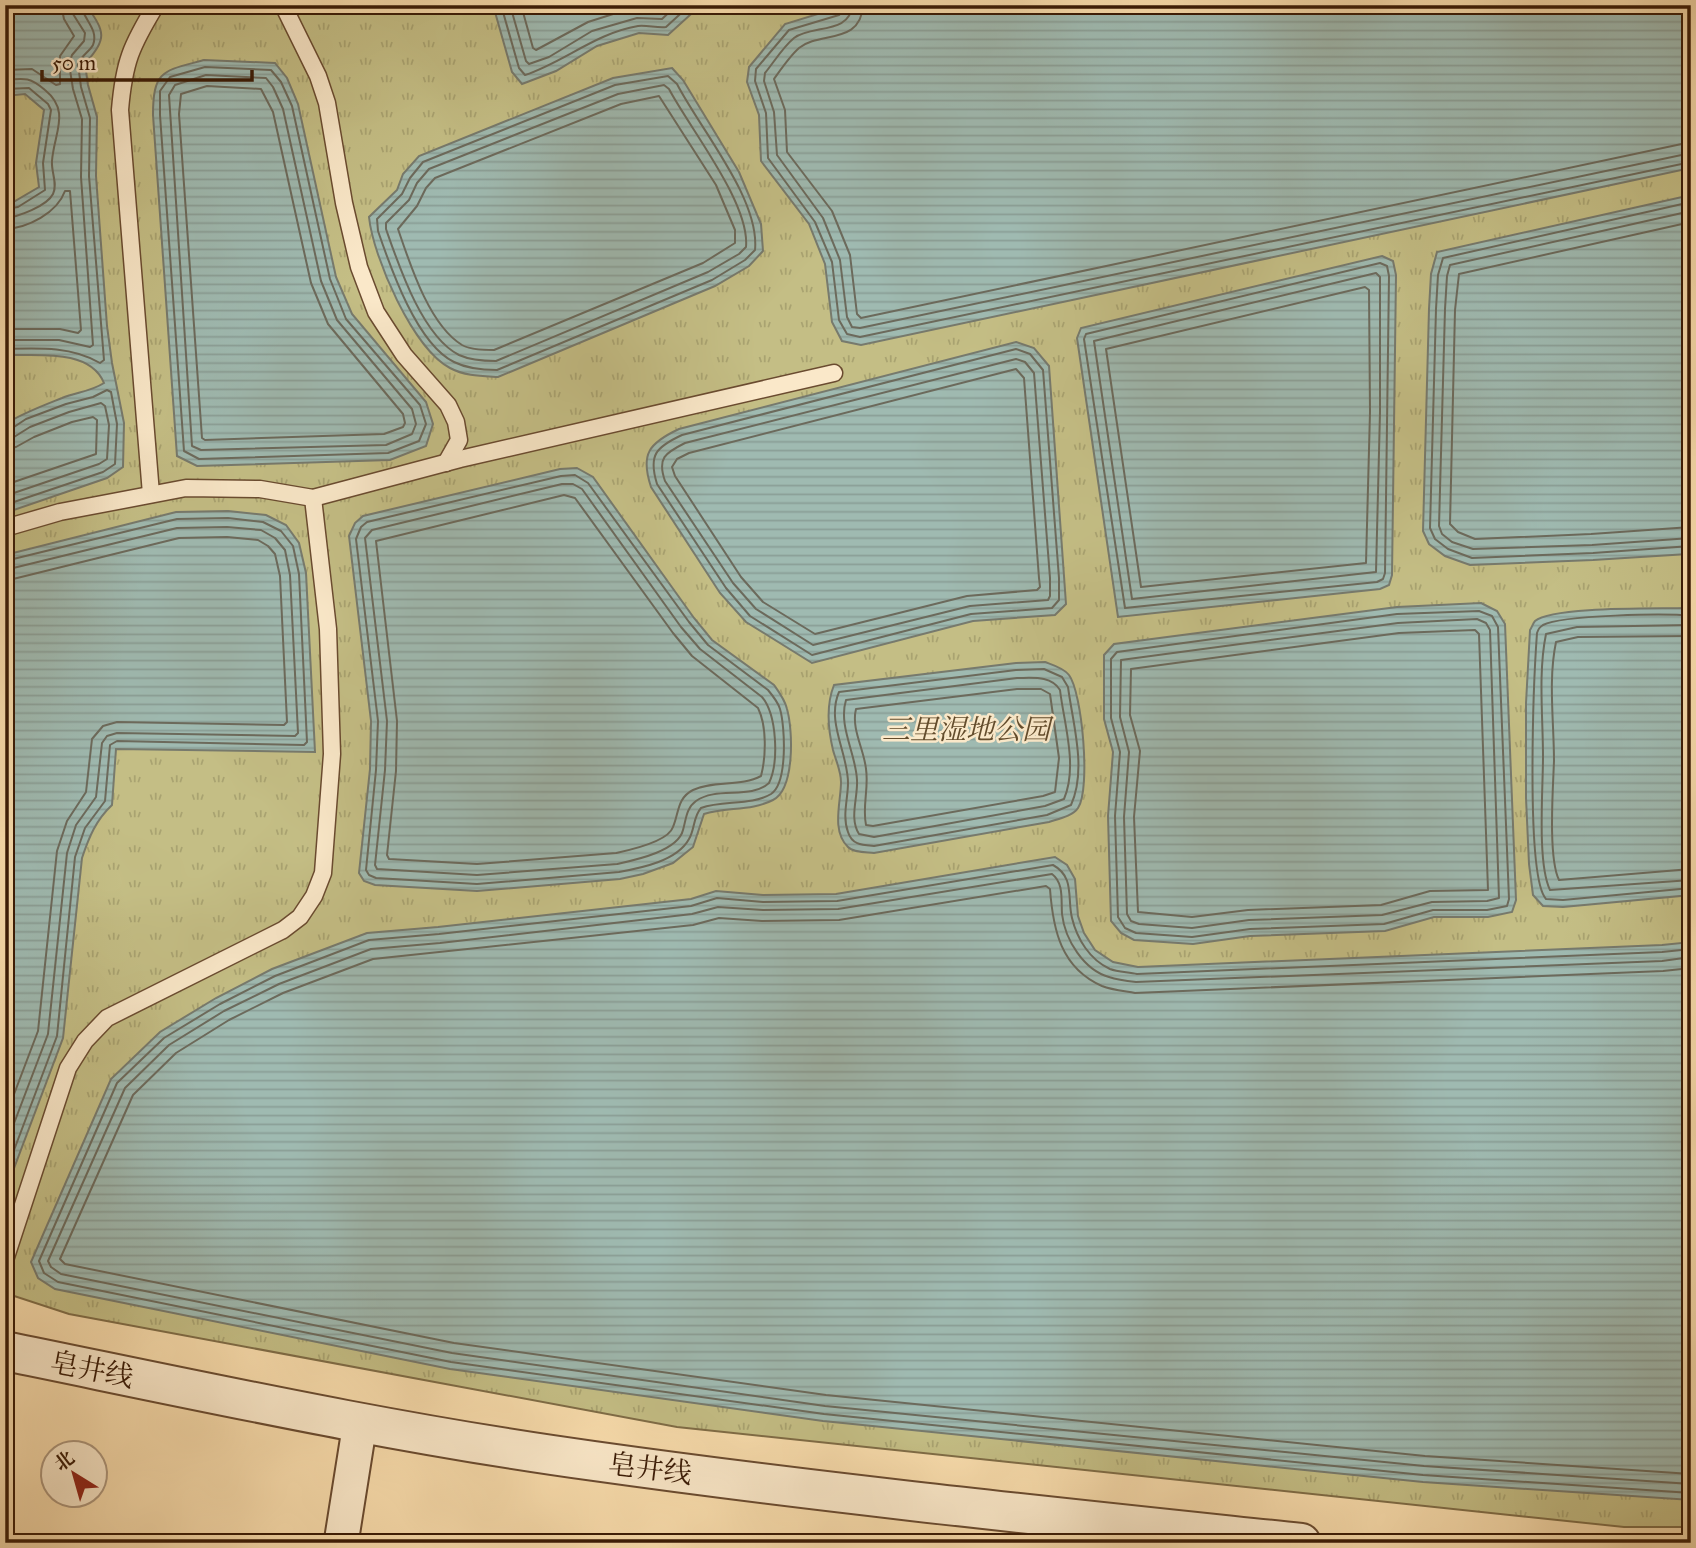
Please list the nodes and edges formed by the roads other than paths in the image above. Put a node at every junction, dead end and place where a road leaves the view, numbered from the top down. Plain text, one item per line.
1 (156, 5) edge
2 (283, 5) edge
3 (834, 373) dead end
4 (446, 463) junction
5 (151, 494) junction
6 (313, 498) junction
7 (5, 528) edge
8 (5, 1260) edge
9 (5, 1351) edge
10 (360, 1423) junction
11 (341, 1543) edge
12 (1301, 1543) edge

1 - 5 lane
2 - 4 lane
3 - 4 lane
4 - 6 lane
5 - 6 lane
5 - 7 lane
6 - 8 lane
9 - 10 street, 皂井线
10 - 11 street
10 - 12 street, 皂井线

